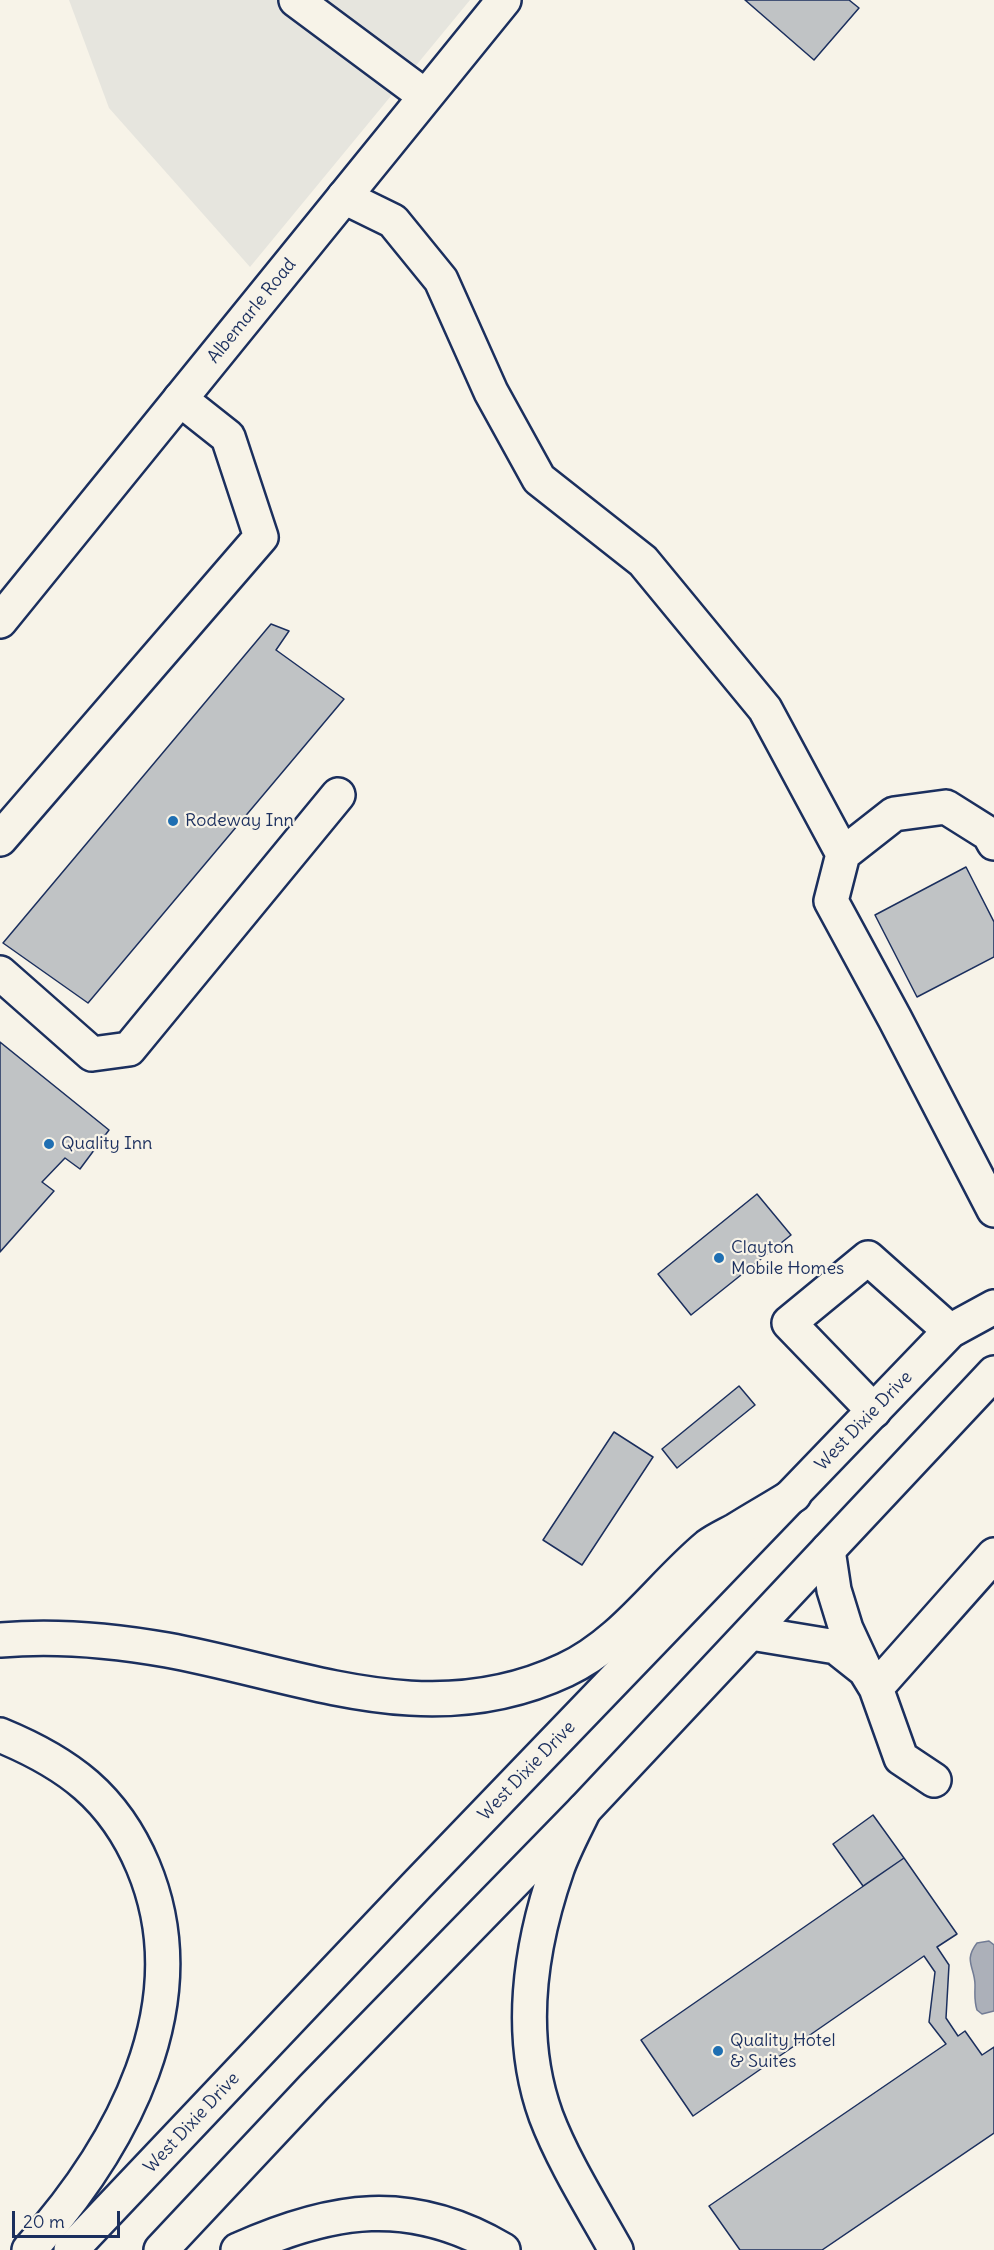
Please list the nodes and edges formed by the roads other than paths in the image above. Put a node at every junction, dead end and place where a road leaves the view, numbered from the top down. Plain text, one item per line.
1 (296, 0) edge
2 (504, 0) edge
3 (425, 96) junction
4 (344, 197) junction
5 (180, 399) junction
6 (0, 621) edge
7 (338, 795) dead end
8 (0, 839) edge
9 (994, 843) edge
10 (843, 854) junction
11 (0, 973) edge
12 (994, 1150) edge
13 (977, 1178) junction
14 (994, 1210) edge
15 (994, 1307) edge
16 (950, 1331) junction
17 (994, 1373) edge
18 (874, 1411) junction
19 (794, 1495) junction
20 (828, 1550) junction
21 (994, 1556) edge
22 (751, 1633) junction
23 (0, 1640) edge
24 (871, 1679) junction
25 (0, 1736) edge
26 (934, 1780) dead end
27 (584, 1810) junction
28 (29, 2250) edge
29 (72, 2250) edge
30 (161, 2250) edge
31 (238, 2250) edge
32 (502, 2250) edge
33 (616, 2250) edge

1 - 3 main road
2 - 3 main road, Albemarle Road
3 - 4 main road, Albemarle Road
4 - 5 main road, Albemarle Road
4 - 10 main road
5 - 6 main road, Albemarle Road
5 - 8 main road
7 - 11 main road
9 - 10 main road
10 - 13 main road
12 - 13 main road
13 - 14 main road
15 - 16 main road, West Dixie Drive
16 - 18 main road, West Dixie Drive
16 - 18 main road
17 - 20 main road
18 - 19 main road, West Dixie Drive
19 - 23 main road
19 - 29 main road, West Dixie Drive
20 - 22 main road
20 - 24 main road
21 - 24 main road
22 - 24 main road
22 - 27 main road
24 - 26 main road
25 - 28 main road
27 - 30 main road
27 - 33 main road
31 - 32 main road

